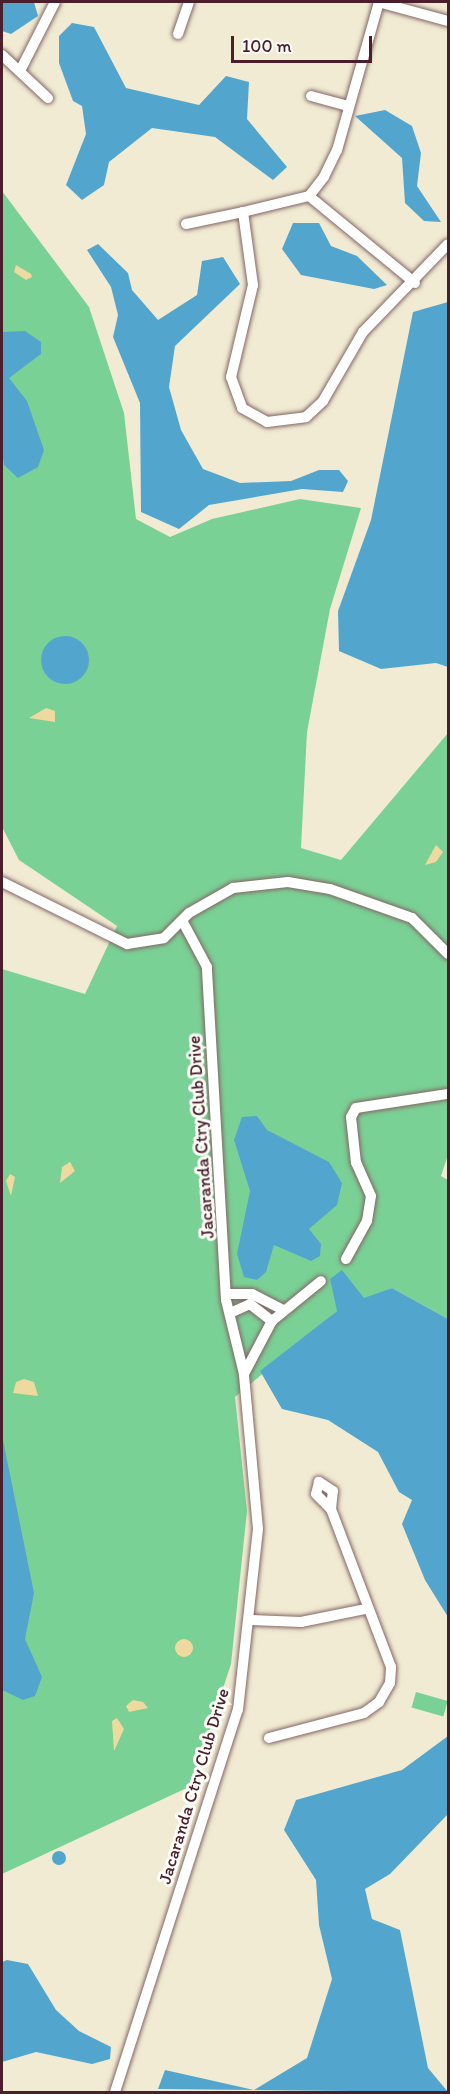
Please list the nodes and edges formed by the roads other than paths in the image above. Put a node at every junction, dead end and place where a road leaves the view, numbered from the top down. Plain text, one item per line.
1 (55, 2) edge
2 (189, 2) edge
3 (378, 2) edge
4 (448, 21) edge
5 (178, 34) dead end
6 (2, 55) edge
7 (21, 69) junction
8 (311, 96) dead end
9 (48, 98) dead end
10 (349, 106) junction
11 (309, 196) junction
12 (243, 212) junction
13 (186, 224) dead end
14 (448, 244) edge
15 (415, 284) junction
16 (2, 882) edge
17 (183, 922) junction
18 (448, 954) edge
19 (448, 1095) edge
20 (345, 1259) dead end
21 (321, 1281) dead end
22 (226, 1294) junction
23 (284, 1310) junction
24 (230, 1313) junction
25 (272, 1321) junction
26 (244, 1374) junction
27 (331, 1509) dead end
28 (365, 1609) junction
29 (251, 1620) junction
30 (269, 1738) dead end
31 (115, 2092) edge

1 - 7 street
2 - 5 street
3 - 4 street
3 - 10 street
6 - 7 street
7 - 9 street
8 - 10 street
10 - 11 street
11 - 12 street
11 - 15 street
12 - 13 street
12 - 15 street
14 - 15 street
16 - 17 street
17 - 18 street
17 - 22 street, Jacaranda Ctry Club Drive
19 - 20 street
21 - 23 street
22 - 23 street
22 - 24 street, Jacaranda Ctry Club Drive
23 - 25 street
24 - 25 street
24 - 26 street, Jacaranda Ctry Club Drive
25 - 26 street
26 - 29 street, Jacaranda Ctry Club Drive
27 - 28 street
28 - 29 street
28 - 30 street
29 - 31 street, Jacaranda Ctry Club Drive

